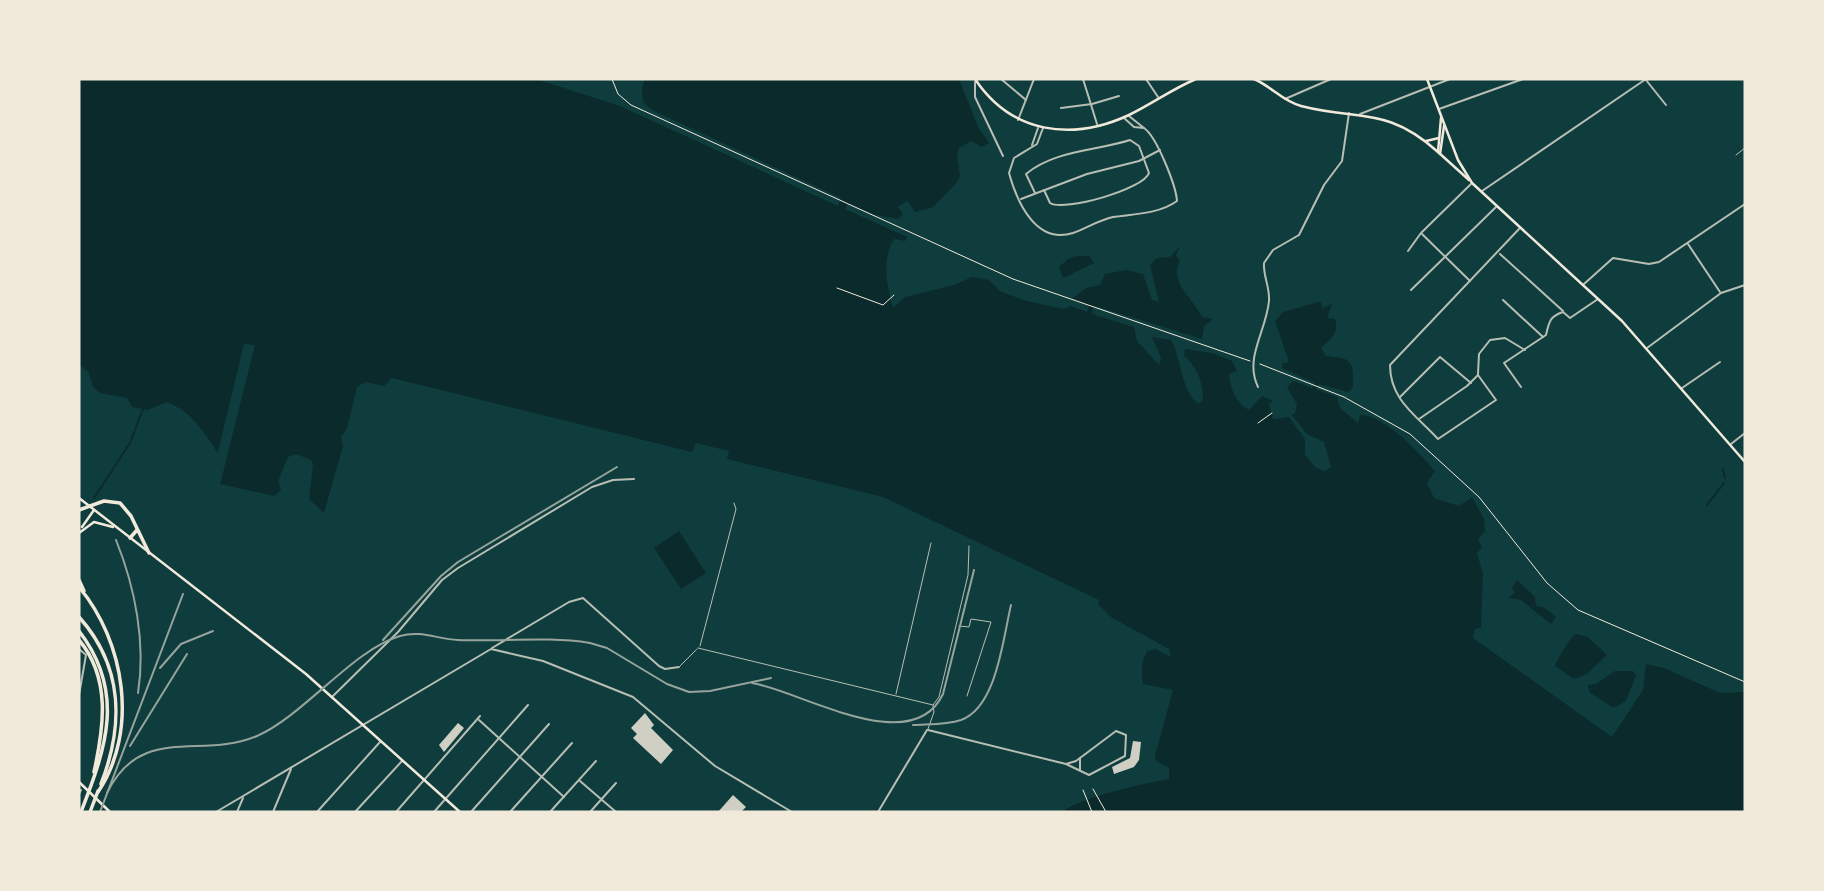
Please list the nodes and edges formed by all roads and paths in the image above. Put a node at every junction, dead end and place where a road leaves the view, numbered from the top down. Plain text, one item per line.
1 (612, 79) edge
2 (975, 79) edge
3 (1001, 79) edge
4 (1034, 79) edge
5 (1083, 79) edge
6 (1146, 79) edge
7 (1196, 79) edge
8 (1254, 79) edge
9 (1331, 79) edge
10 (1427, 79) edge
11 (1450, 79) edge
12 (1523, 79) edge
13 (1646, 79) edge
14 (1430, 86) junction
15 (1119, 96) dead end
16 (1158, 97) junction
17 (1026, 100) junction
18 (1284, 100) junction
19 (1092, 104) junction
20 (1666, 104) dead end
21 (1061, 108) dead end
22 (1438, 109) junction
23 (1349, 113) junction
24 (1360, 114) junction
25 (1128, 115) junction
26 (1123, 117) junction
27 (1018, 120) junction
28 (1442, 120) junction
29 (1097, 125) junction
30 (1041, 127) junction
31 (1144, 128) junction
32 (1441, 135) junction
33 (1426, 141) junction
34 (1745, 148) edge
35 (1160, 150) junction
36 (1439, 153) junction
37 (1736, 155) dead end
38 (1003, 156) dead end
39 (1144, 159) junction
40 (1472, 183) junction
41 (1044, 190) junction
42 (1481, 191) junction
43 (1035, 193) junction
44 (1020, 200) junction
45 (1745, 204) edge
46 (1497, 206) junction
47 (1520, 228) junction
48 (1421, 233) junction
49 (1687, 243) junction
50 (1408, 251) dead end
51 (1498, 252) junction
52 (1444, 257) junction
53 (1470, 281) junction
54 (1583, 285) junction
55 (1745, 285) edge
56 (836, 288) dead end
57 (1411, 290) dead end
58 (1721, 293) junction
59 (894, 295) dead end
60 (1598, 299) junction
61 (1503, 300) dead end
62 (1563, 312) junction
63 (1544, 337) junction
64 (1646, 348) junction
65 (1525, 350) junction
66 (1250, 361) dead end
67 (1254, 362) dead end
68 (1720, 362) dead end
69 (1478, 375) junction
70 (1471, 383) junction
71 (1258, 387) dead end
72 (1521, 387) dead end
73 (1682, 389) junction
74 (1399, 398) junction
75 (1272, 413) dead end
76 (1418, 420) junction
77 (1258, 423) dead end
78 (1745, 433) edge
79 (1730, 444) junction
80 (1745, 462) edge
81 (635, 479) dead end
82 (79, 498) edge
83 (734, 503) dead end
84 (79, 510) edge
85 (93, 510) junction
86 (118, 529) junction
87 (137, 530) junction
88 (79, 533) edge
89 (130, 538) junction
90 (931, 543) dead end
91 (969, 546) dead end
92 (149, 553) junction
93 (79, 580) edge
94 (79, 587) edge
95 (88, 600) junction
96 (79, 617) edge
97 (957, 626) junction
98 (79, 631) edge
99 (79, 640) edge
100 (698, 648) junction
101 (79, 649) edge
102 (491, 649) junction
103 (677, 668) joint
104 (1745, 682) edge
105 (79, 687) edge
106 (79, 695) edge
107 (896, 695) junction
108 (967, 696) dead end
109 (332, 697) junction
110 (528, 705) dead end
111 (933, 705) junction
112 (549, 724) dead end
113 (364, 726) junction
114 (927, 730) junction
115 (499, 739) junction
116 (381, 741) junction
117 (572, 743) dead end
118 (1080, 757) junction
119 (520, 758) junction
120 (403, 760) junction
121 (596, 761) dead end
122 (1066, 764) junction
123 (291, 768) junction
124 (1080, 771) junction
125 (542, 778) junction
126 (425, 780) junction
127 (579, 780) junction
128 (79, 782) edge
129 (616, 783) dead end
130 (91, 785) junction
131 (1093, 789) dead end
132 (80, 790) edge
133 (1083, 790) dead end
134 (98, 792) junction
135 (79, 794) edge
136 (243, 797) junction
137 (564, 797) junction
138 (446, 799) junction
139 (601, 799) junction
140 (80, 812) edge
141 (90, 812) edge
142 (110, 812) edge
143 (216, 812) edge
144 (237, 812) edge
145 (273, 812) edge
146 (317, 812) edge
147 (355, 812) edge
148 (396, 812) edge
149 (434, 812) edge
150 (460, 812) edge
151 (471, 812) edge
152 (510, 812) edge
153 (550, 812) edge
154 (590, 812) edge
155 (615, 812) edge
156 (792, 812) edge
157 (878, 812) edge
158 (1092, 812) edge
159 (1106, 812) edge

1 - 66 path
2 - 27 main road
2 - 38 street
3 - 17 street
4 - 17 street
5 - 19 street
6 - 16 street
7 - 16 main road
8 - 18 main road
9 - 18 street
10 - 14 main road
11 - 14 street
12 - 22 street
13 - 20 street
13 - 42 street
14 - 22 main road
14 - 24 street
15 - 19 street
16 - 25 main road
17 - 27 street
18 - 23 main road
19 - 21 street
19 - 29 street
22 - 28 main road
23 - 24 main road
23 - 71 street
24 - 33 main road
25 - 26 main road
25 - 31 street
26 - 29 main road
26 - 31 street
27 - 30 main road
28 - 32 main road
28 - 36 main road
28 - 40 main road
29 - 30 main road
30 - 44 street
31 - 35 street
32 - 33 main road
32 - 36 main road
33 - 36 main road
34 - 37 lane
35 - 39 street
35 - 44 street
36 - 40 main road
39 - 41 street
39 - 41 street
39 - 43 street
40 - 42 main road
40 - 48 street
41 - 43 street
42 - 46 main road
43 - 44 street
45 - 49 street
46 - 47 main road
46 - 52 street
47 - 51 street
47 - 54 main road
48 - 50 street
48 - 52 street
49 - 54 street
49 - 58 street
51 - 53 street
51 - 62 street
52 - 53 street
52 - 57 street
53 - 74 street
54 - 60 main road
55 - 58 street
56 - 59 path
58 - 64 street
60 - 62 street
60 - 64 main road
61 - 63 street
62 - 63 street
63 - 65 street
64 - 73 main road
65 - 69 street
65 - 72 street
67 - 104 path
68 - 73 street
69 - 70 street
69 - 76 street
70 - 74 street
70 - 76 street
73 - 79 main road
74 - 76 street
75 - 77 path
78 - 79 street
79 - 80 main road
81 - 109 street
82 - 85 main road
83 - 100 lane
84 - 87 highway
85 - 86 main road
85 - 88 main road
86 - 88 main road
86 - 89 main road
87 - 89 highway
87 - 92 highway
89 - 92 main road
90 - 107 lane
91 - 97 lane
92 - 109 main road
93 - 95 highway
94 - 95 highway
95 - 134 highway
96 - 134 highway
97 - 108 lane
97 - 111 lane
98 - 130 highway
99 - 130 highway
100 - 103 lane
100 - 107 lane
101 - 105 street
102 - 103 street
102 - 113 street
102 - 156 street
105 - 106 street
107 - 111 lane
109 - 113 main road
110 - 115 street
111 - 114 lane
112 - 119 street
113 - 116 main road
113 - 123 street
114 - 122 street
114 - 157 street
115 - 119 street
115 - 126 street
115 - 138 street
116 - 120 main road
116 - 146 street
117 - 125 street
118 - 122 street
118 - 124 street
118 - 124 street
119 - 125 street
119 - 151 street
120 - 126 main road
120 - 147 street
121 - 127 street
122 - 124 street
123 - 136 street
123 - 145 street
125 - 137 street
125 - 152 street
126 - 138 main road
126 - 148 street
127 - 137 street
127 - 139 street
128 - 142 main road
129 - 139 street
130 - 140 highway
131 - 159 path
132 - 135 street
133 - 158 path
134 - 141 highway
136 - 143 street
136 - 144 street
137 - 153 street
138 - 149 street
138 - 150 main road
139 - 154 street
139 - 155 street

